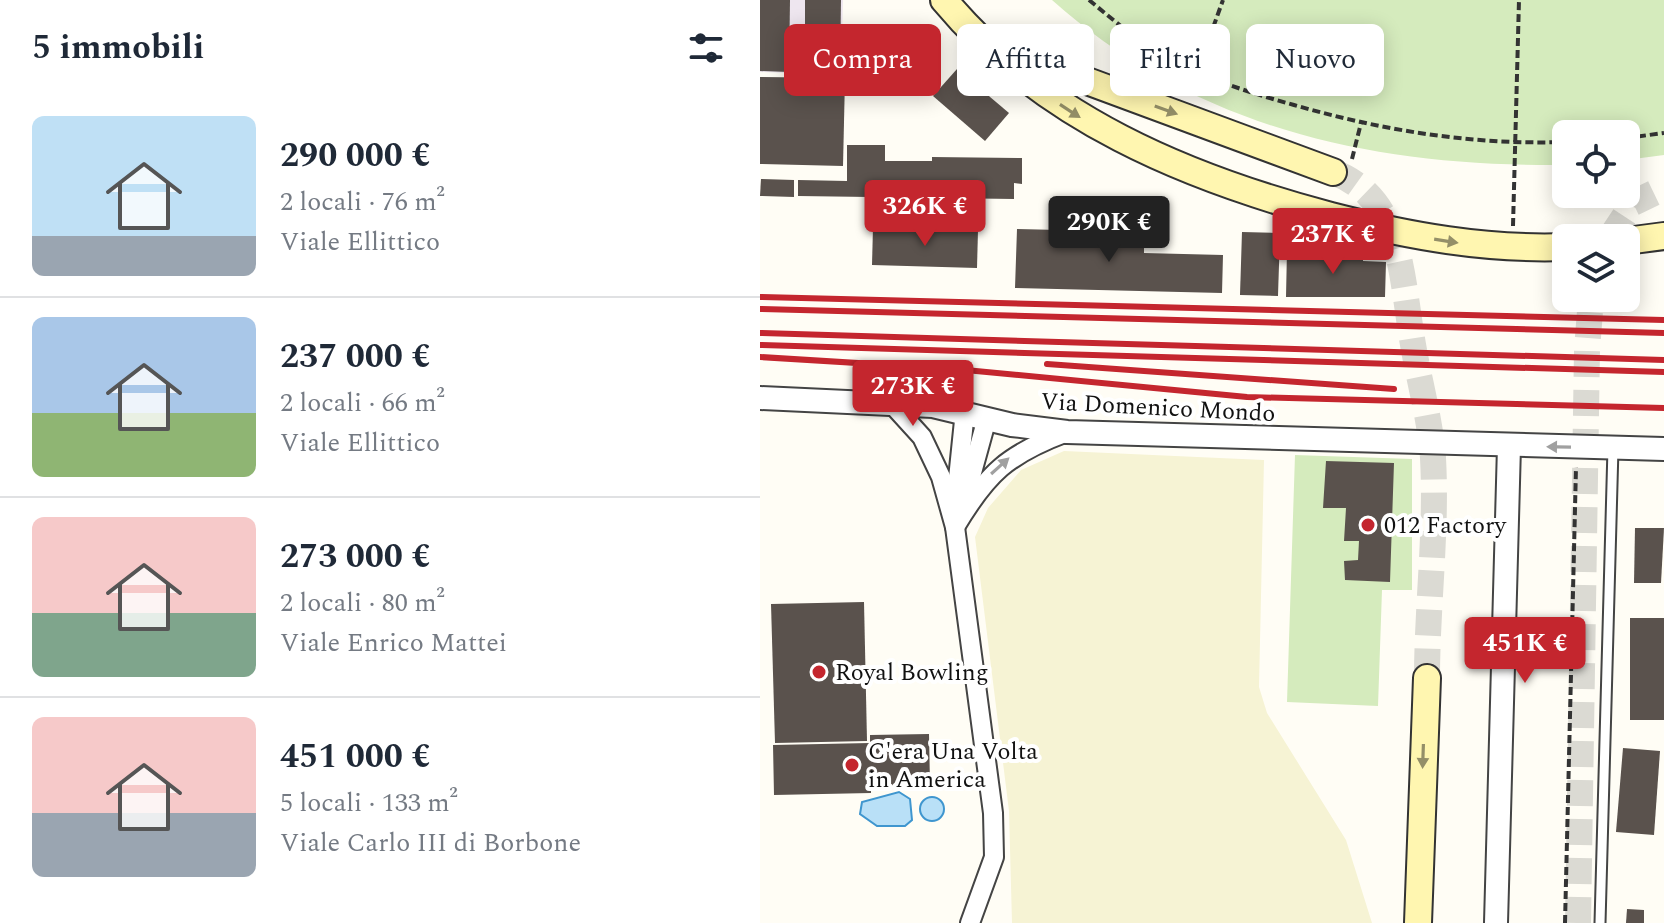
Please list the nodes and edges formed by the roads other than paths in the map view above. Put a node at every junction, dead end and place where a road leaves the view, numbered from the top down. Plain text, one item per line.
1 (944, 0) edge
2 (968, 24) edge
3 (1094, 83) edge
4 (1050, 96) edge
5 (1333, 172) tunnel mouth
6 (1664, 236) edge
7 (1640, 239) edge
8 (1552, 247) edge
9 (760, 398) edge
10 (892, 404) junction
11 (965, 411) junction
12 (987, 418) junction
13 (1067, 432) junction
14 (1509, 446) junction
15 (1613, 448) junction
16 (1664, 449) edge
17 (955, 527) junction
18 (1427, 678) tunnel mouth
19 (970, 923) edge
20 (1418, 923) edge
21 (1496, 923) edge
22 (1600, 923) edge

1 - 2 main road
3 -> 5 main road
4 -> 8 main road
6 - 7 main road
9 - 10 street, Via Domenico Mondo
10 - 11 street, Via Domenico Mondo
10 - 17 street
11 - 12 street, Via Domenico Mondo
11 - 17 street
12 - 13 street, Via Domenico Mondo
12 - 17 street
13 - 14 street, Via Domenico Mondo
17 -> 13 street
15 -> 14 street, Via Domenico Mondo
14 - 21 street
15 - 16 street, Via Domenico Mondo
15 - 22 lane
17 - 19 street
18 -> 20 main road

